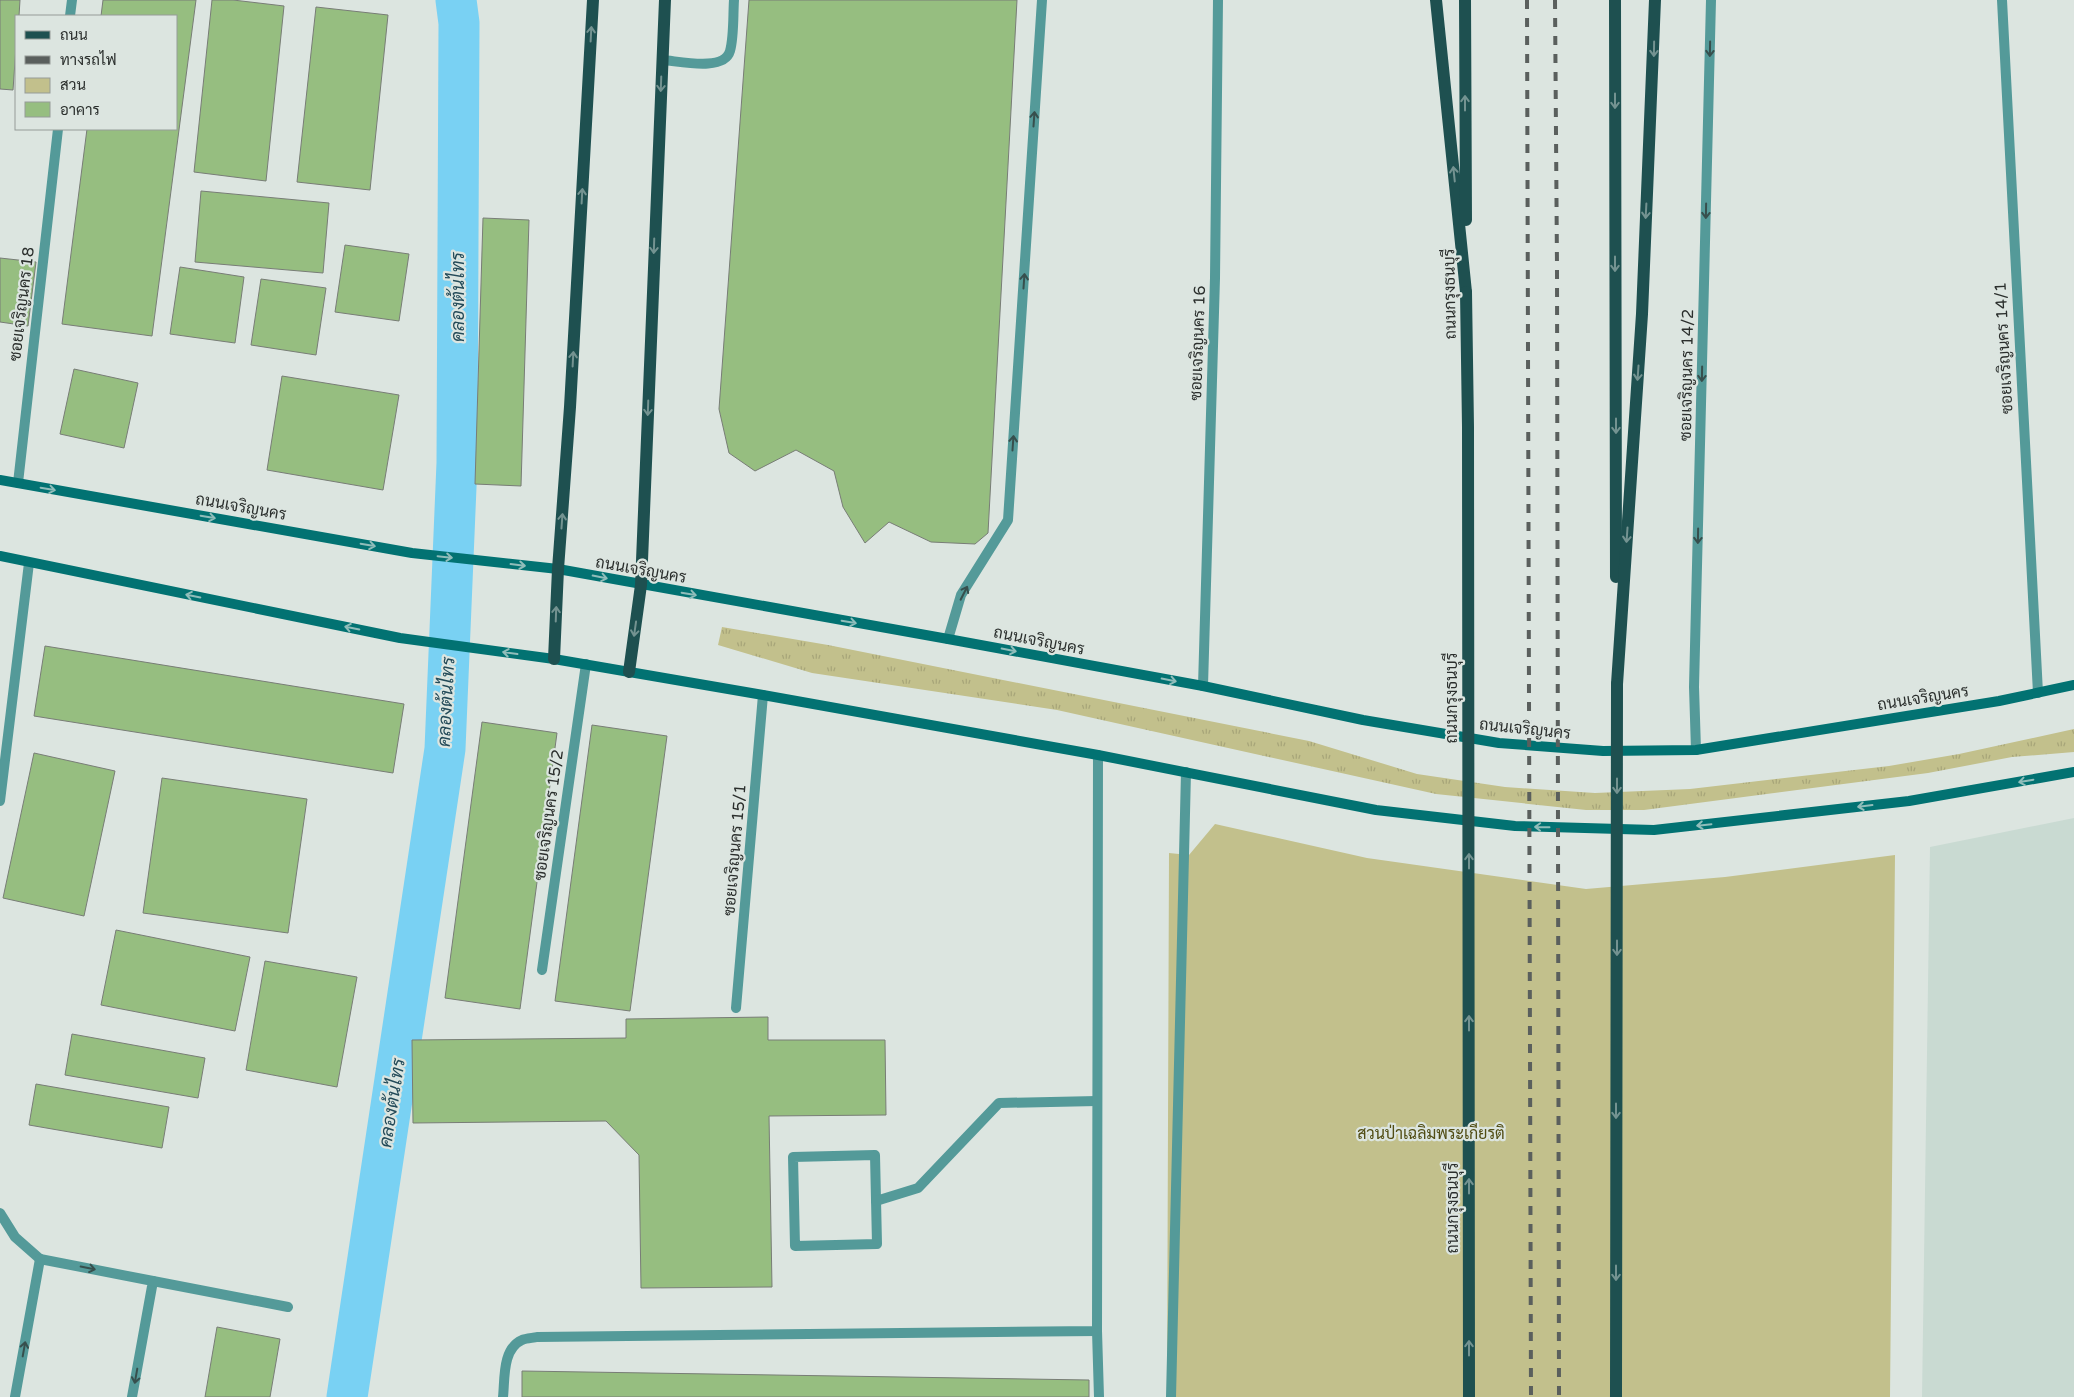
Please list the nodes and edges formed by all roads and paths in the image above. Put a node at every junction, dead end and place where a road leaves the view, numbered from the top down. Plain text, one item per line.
1 (72, 0) edge
2 (593, 0) edge
3 (665, 0) edge
4 (734, 0) edge
5 (1042, 0) edge
6 (1218, 0) edge
7 (1436, 0) edge
8 (1464, 0) edge
9 (1615, 0) edge
10 (1655, 0) edge
11 (1711, 0) edge
12 (2002, 0) edge
13 (70, 15) edge
14 (662, 60) junction
15 (58, 130) edge
16 (1466, 292) junction
17 (0, 480) edge
18 (18, 483) junction
19 (0, 556) edge
20 (29, 563) junction
21 (558, 569) junction
22 (641, 586) junction
23 (948, 639) junction
24 (554, 659) junction
25 (586, 664) junction
26 (629, 672) junction
27 (1617, 684) junction
28 (2074, 685) edge
29 (1202, 686) junction
30 (2038, 694) junction
31 (763, 695) junction
32 (1696, 750) junction
33 (1098, 755) junction
34 (1186, 772) junction
35 (2074, 772) edge
36 (0, 801) edge
37 (542, 970) dead end
38 (736, 1008) dead end
39 (1098, 1101) junction
40 (876, 1201) junction
41 (0, 1213) edge
42 (40, 1259) junction
43 (153, 1281) junction
44 (288, 1307) dead end
45 (1097, 1331) junction
46 (15, 1397) edge
47 (132, 1397) edge
48 (503, 1397) edge
49 (1098, 1397) edge
50 (1171, 1397) edge
51 (1469, 1397) edge
52 (1616, 1397) edge

1 - 13 street
21 -> 2 main road
3 - 14 main road
4 - 14 street
23 -> 5 street
6 - 29 street, ซอยเจริญนคร 16
16 -> 7 main road
16 -> 8 main road, ถนนกรุงธนบุรี
9 -> 27 main road
10 -> 27 main road
11 -> 32 street, ซอยเจริญนคร 14/2
12 - 30 street, ซอยเจริญนคร 14/1
14 -> 22 main road
15 - 18 street, ซอยเจริญนคร 18
51 -> 16 main road, ถนนกรุงธนบุรี, bridge
17 - 18 main road, ถนนเจริญนคร
18 -> 21 main road, ถนนเจริญนคร
19 - 20 main road
24 -> 20 main road
20 - 36 street
21 -> 22 main road, ถนนเจริญนคร
24 -> 21 main road
22 -> 23 main road, ถนนเจริญนคร
22 -> 26 main road
23 -> 29 main road, ถนนเจริญนคร
24 - 25 main road
25 - 26 main road
25 - 37 street, ซอยเจริญนคร 15/2
26 - 31 main road
27 -> 52 main road, bridge
28 - 30 main road, ถนนเจริญนคร
29 - 32 main road, ถนนเจริญนคร
30 - 32 main road, ถนนเจริญนคร
31 - 33 main road
31 - 38 street, ซอยเจริญนคร 15/1
33 - 34 main road
33 - 39 street
35 -> 34 main road
34 - 50 street
39 - 40 street
39 - 45 street
40 - 40 street
41 - 42 street
42 -> 43 street
46 -> 42 street
43 - 44 street
43 -> 47 street
45 - 48 street
45 - 49 street

